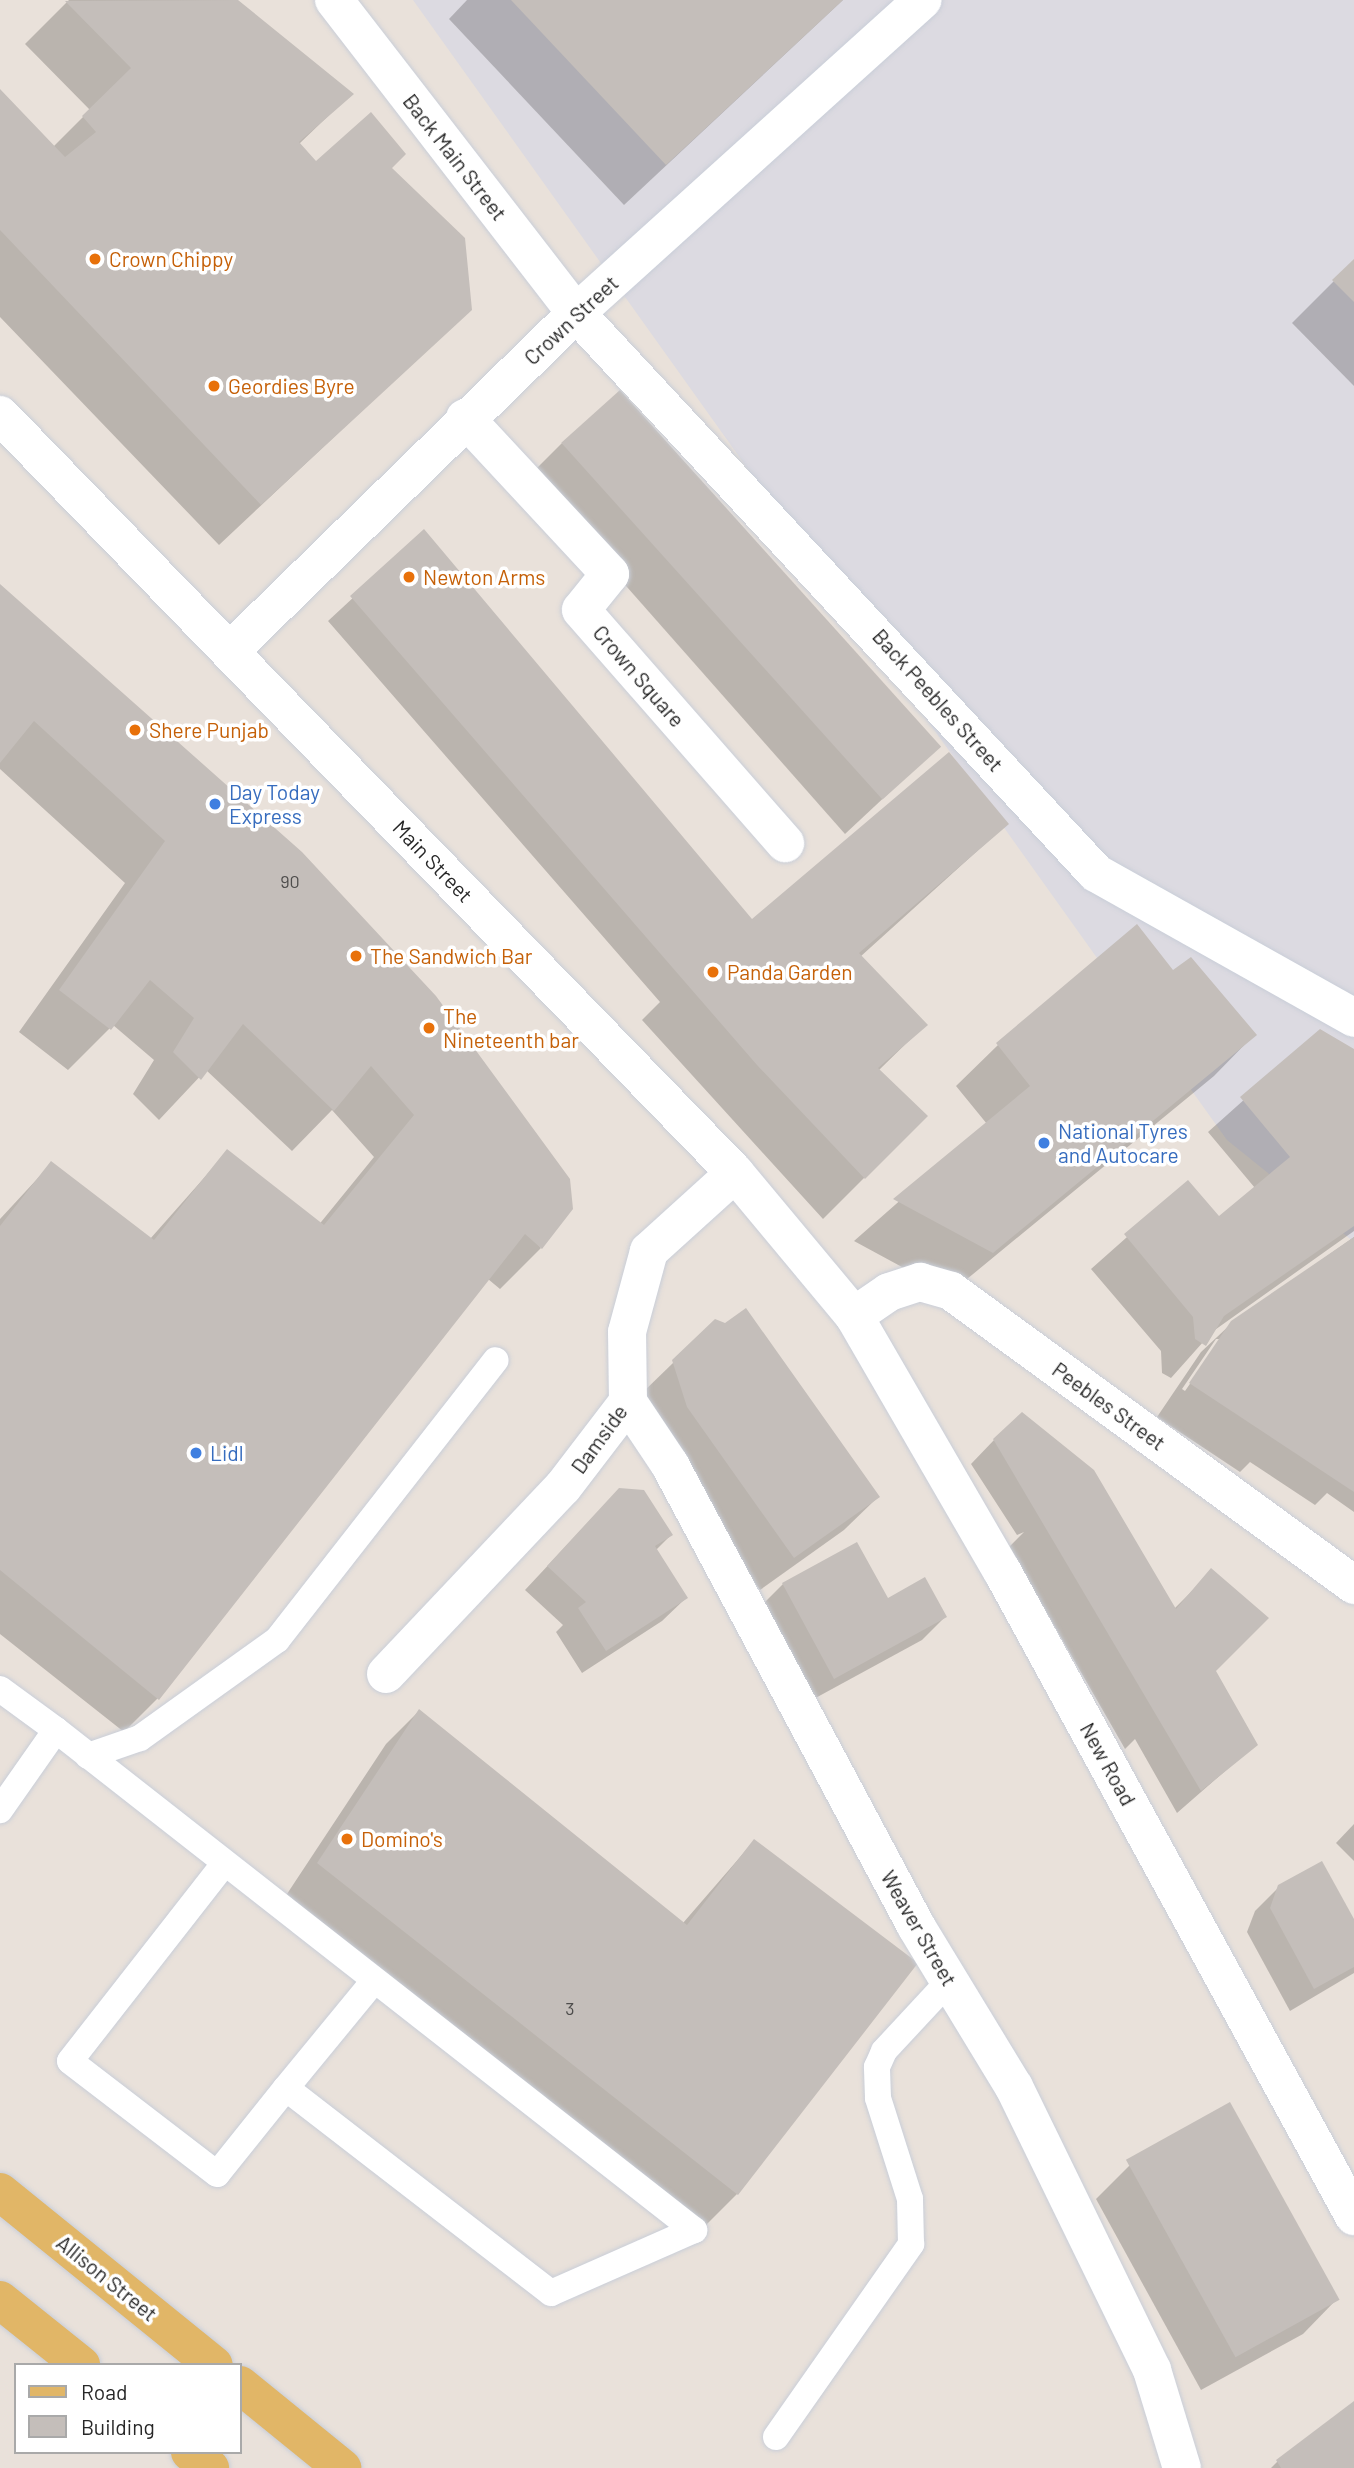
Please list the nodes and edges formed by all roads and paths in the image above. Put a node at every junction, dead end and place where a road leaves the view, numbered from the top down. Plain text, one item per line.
1 (334, 0) edge
2 (923, 0) edge
3 (576, 313) junction
4 (0, 415) edge
5 (465, 418) junction
6 (230, 651) junction
7 (785, 843) dead end
8 (1354, 1018) edge
9 (735, 1173) junction
10 (854, 1317) junction
11 (496, 1360) dead end
12 (628, 1402) junction
13 (1354, 1585) edge
14 (386, 1674) dead end
15 (0, 1689) edge
16 (56, 1730) junction
17 (88, 1756) junction
18 (0, 1810) edge
19 (224, 1864) junction
20 (374, 1981) junction
21 (949, 1981) junction
22 (286, 2088) junction
23 (0, 2192) edge
24 (1354, 2216) edge
25 (0, 2300) edge
26 (79, 2363) edge
27 (212, 2363) edge
28 (242, 2387) edge
29 (776, 2437) dead end
30 (192, 2454) edge
31 (210, 2468) edge
32 (342, 2468) edge
33 (1182, 2468) edge

1 - 3 street, Back Main Street
2 - 3 street, Crown Street
3 - 5 street, Crown Street
3 - 8 street, Back Peebles Street
4 - 6 street, Main Street
5 - 6 street, Crown Street
5 - 7 street, Crown Square
6 - 9 street, Main Street
9 - 10 street, Main Street
9 - 12 street, Damside
10 - 13 street, Peebles Street
10 - 24 street, New Road
11 - 17 lane
12 - 14 street, Damside
12 - 21 street, Weaver Street
15 - 16 lane
16 - 17 lane
16 - 18 lane
17 - 19 lane
19 - 20 lane
19 - 22 lane
20 - 22 lane
20 - 22 lane
21 - 29 lane
21 - 33 street, Weaver Street
23 - 27 main road, Allison Street
25 - 26 main road
28 - 32 main road
30 - 31 main road

